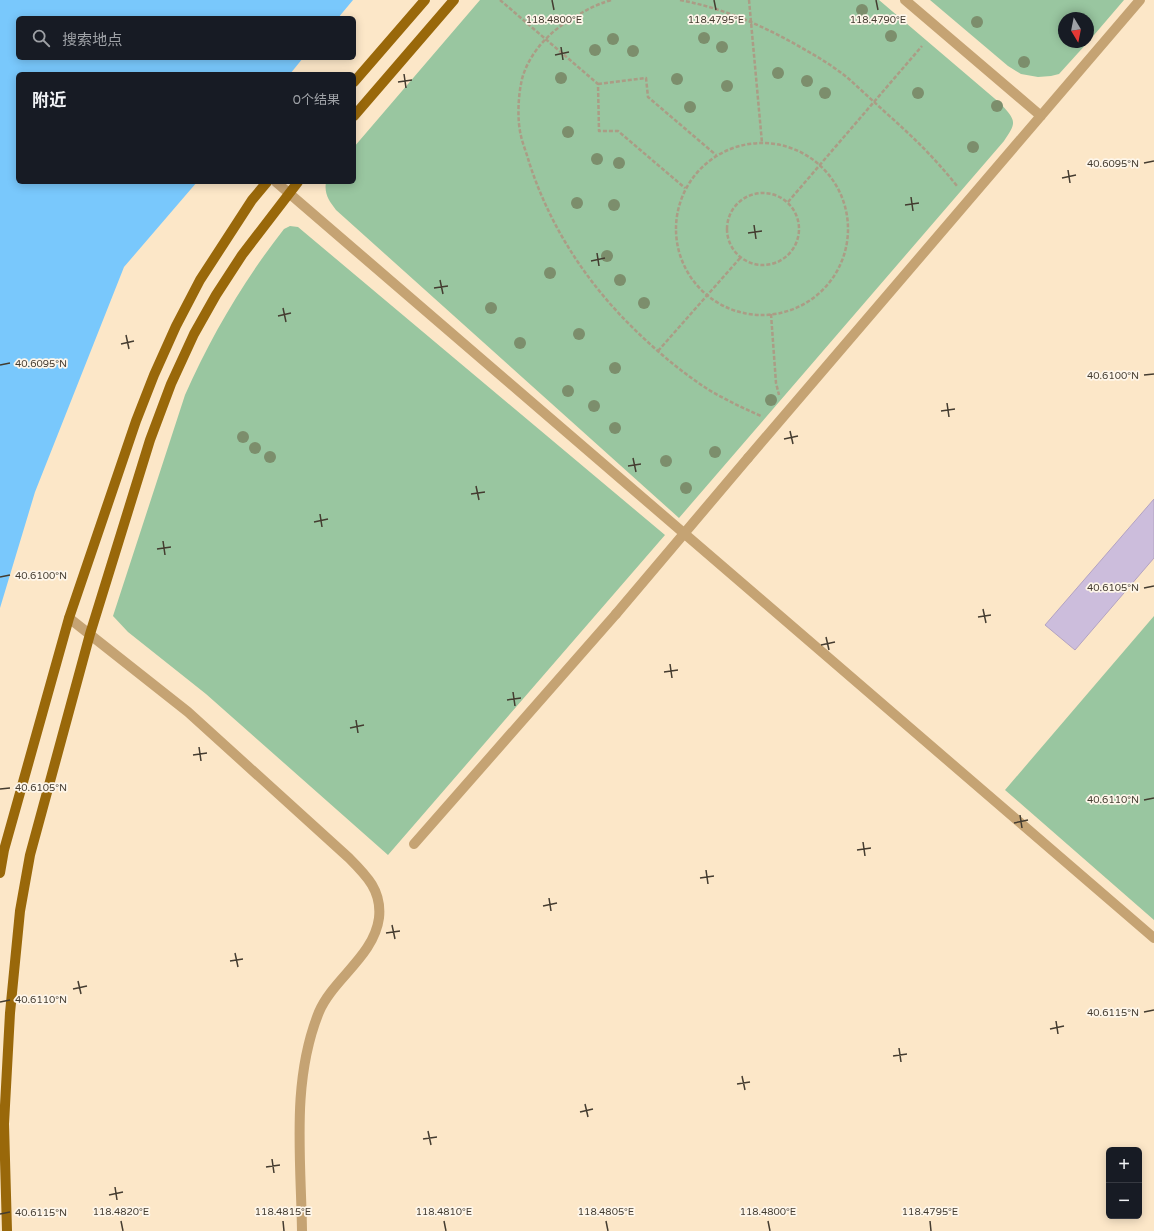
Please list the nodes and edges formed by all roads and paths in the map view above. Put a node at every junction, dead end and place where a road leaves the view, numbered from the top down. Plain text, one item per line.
1 (425, 0) edge
2 (454, 0) edge
3 (500, 0) edge
4 (611, 0) edge
5 (680, 0) edge
6 (749, 0) edge
7 (905, 0) edge
8 (1140, 0) edge
9 (751, 21) junction
10 (545, 39) junction
11 (922, 46) dead end
12 (356, 80) edge
13 (598, 84) junction
14 (874, 102) junction
15 (356, 114) edge
16 (1041, 116) junction
17 (762, 143) junction
18 (716, 155) junction
19 (820, 164) junction
20 (265, 184) edge
21 (278, 184) edge
22 (296, 184) edge
23 (957, 186) dead end
24 (685, 188) junction
25 (288, 193) junction
26 (788, 202) junction
27 (741, 257) junction
28 (707, 296) junction
29 (772, 314) junction
30 (658, 351) junction
31 (779, 396) dead end
32 (763, 417) dead end
33 (69, 618) junction
34 (90, 634) junction
35 (414, 844) dead end
36 (0, 873) edge
37 (1154, 938) edge
38 (7, 1231) edge
39 (302, 1231) edge

1 - 12 main road
2 - 15 main road
3 - 10 path
4 - 10 path
5 - 9 path
6 - 9 path
7 - 16 street
8 - 16 street
9 - 14 path
9 - 17 path
10 - 13 path
10 - 30 path
11 - 14 path
13 - 18 path
13 - 24 path
14 - 19 path
14 - 23 path
16 - 35 street, bridge
17 - 18 path
17 - 19 path
18 - 24 path
19 - 26 path
19 - 29 path
20 - 33 main road
21 - 25 street
22 - 25 main road
24 - 28 path
25 - 34 main road
25 - 37 street
26 - 27 path
26 - 27 path
27 - 28 path
28 - 29 path
28 - 30 path
29 - 31 path
30 - 32 path
33 - 34 street
33 - 36 main road
34 - 38 main road
34 - 39 street

